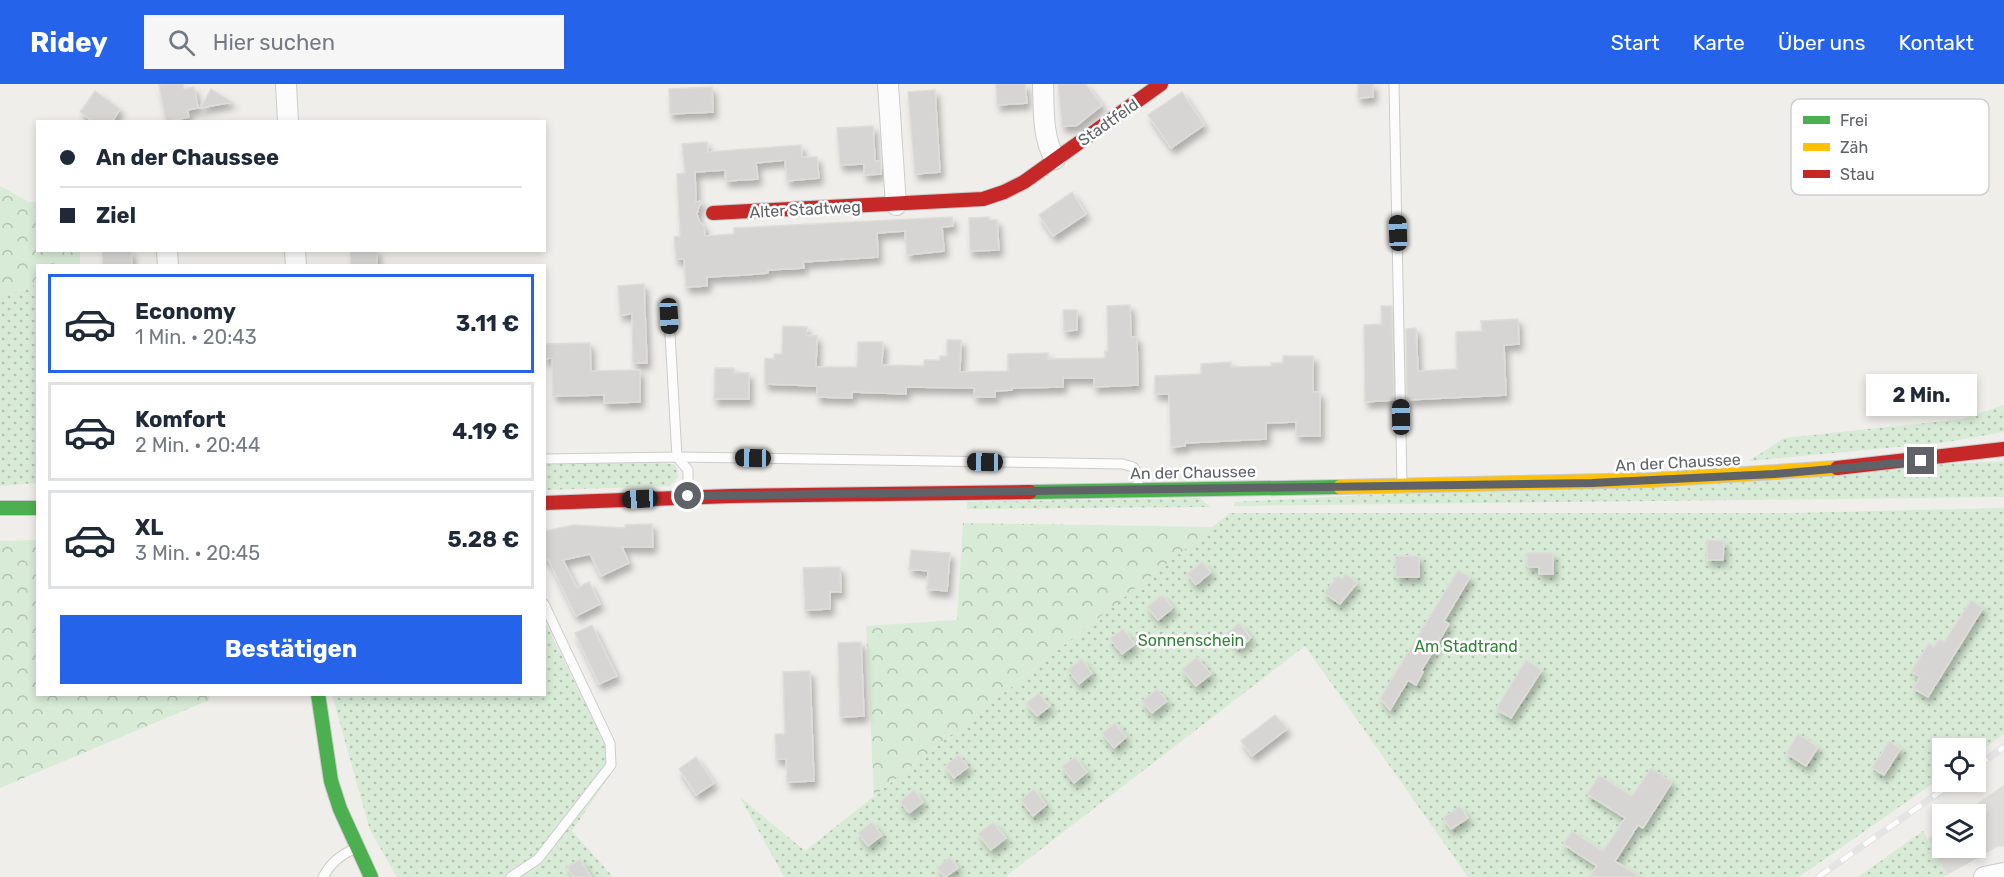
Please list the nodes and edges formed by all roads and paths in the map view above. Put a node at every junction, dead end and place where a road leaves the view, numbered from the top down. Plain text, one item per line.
1 (286, 84) edge
2 (888, 84) edge
3 (1043, 84) edge
4 (1161, 84) edge
5 (1394, 84) edge
6 (288, 120) edge
7 (1055, 159) junction
8 (952, 200) joint
9 (896, 205) junction
10 (713, 213) dead end
11 (669, 316) dead end
12 (2004, 449) edge
13 (677, 457) junction
14 (546, 459) edge
15 (1402, 486) junction
16 (1138, 490) junction
17 (688, 496) junction
18 (546, 503) edge
19 (0, 507) edge
20 (36, 508) edge
21 (546, 608) edge
22 (320, 698) edge
23 (356, 848) junction
24 (2004, 873) edge
25 (323, 877) edge
26 (371, 877) edge
27 (511, 877) edge
28 (1984, 877) edge

1 - 6 street
2 - 9 street
3 - 7 street
4 - 7 main road, Stadtfeld
5 - 15 lane
7 - 8 main road, Stadtfeld
8 - 9 main road, Alter Stadtweg
9 - 10 main road, Alter Stadtweg
11 - 13 lane
12 - 15 main road, An der Chaussee
13 - 14 lane
13 - 16 lane
13 - 17 lane
15 - 16 main road, An der Chaussee
16 - 17 main road, An der Chaussee
17 - 18 main road, An der Chaussee
19 - 20 main road
21 - 27 lane
22 - 23 main road
23 - 25 lane
23 - 26 main road
24 - 28 street

